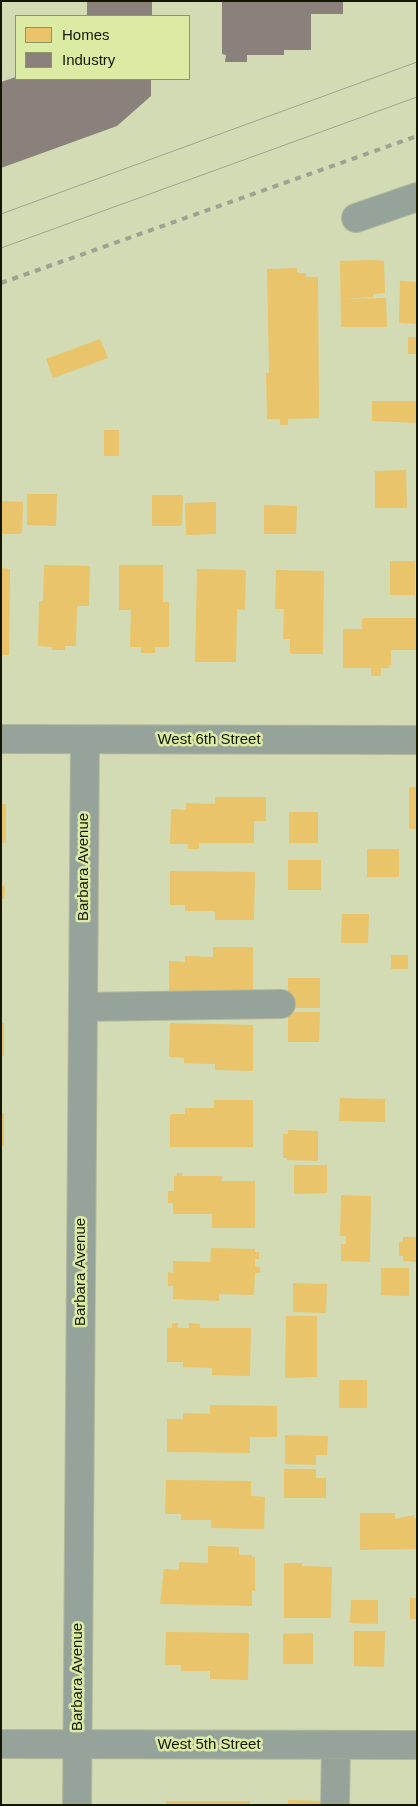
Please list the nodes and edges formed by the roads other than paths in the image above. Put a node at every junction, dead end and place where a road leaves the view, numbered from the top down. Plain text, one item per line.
1 (417, 198) edge
2 (356, 218) dead end
3 (1, 739) edge
4 (85, 740) junction
5 (417, 740) edge
6 (281, 1004) dead end
7 (83, 1007) junction
8 (1, 1744) edge
9 (77, 1744) junction
10 (336, 1745) junction
11 (417, 1745) edge
12 (77, 1805) edge
13 (335, 1805) edge

1 - 2 street
3 - 4 street, West 6th Street
4 - 5 street, West 6th Street
4 - 7 street, Barbara Avenue
6 - 7 street
7 - 9 street, Barbara Avenue
8 - 9 street, West 5th Street
9 - 10 street, West 5th Street
9 - 12 street, Barbara Avenue
10 - 11 street, West 5th Street
10 - 13 street

